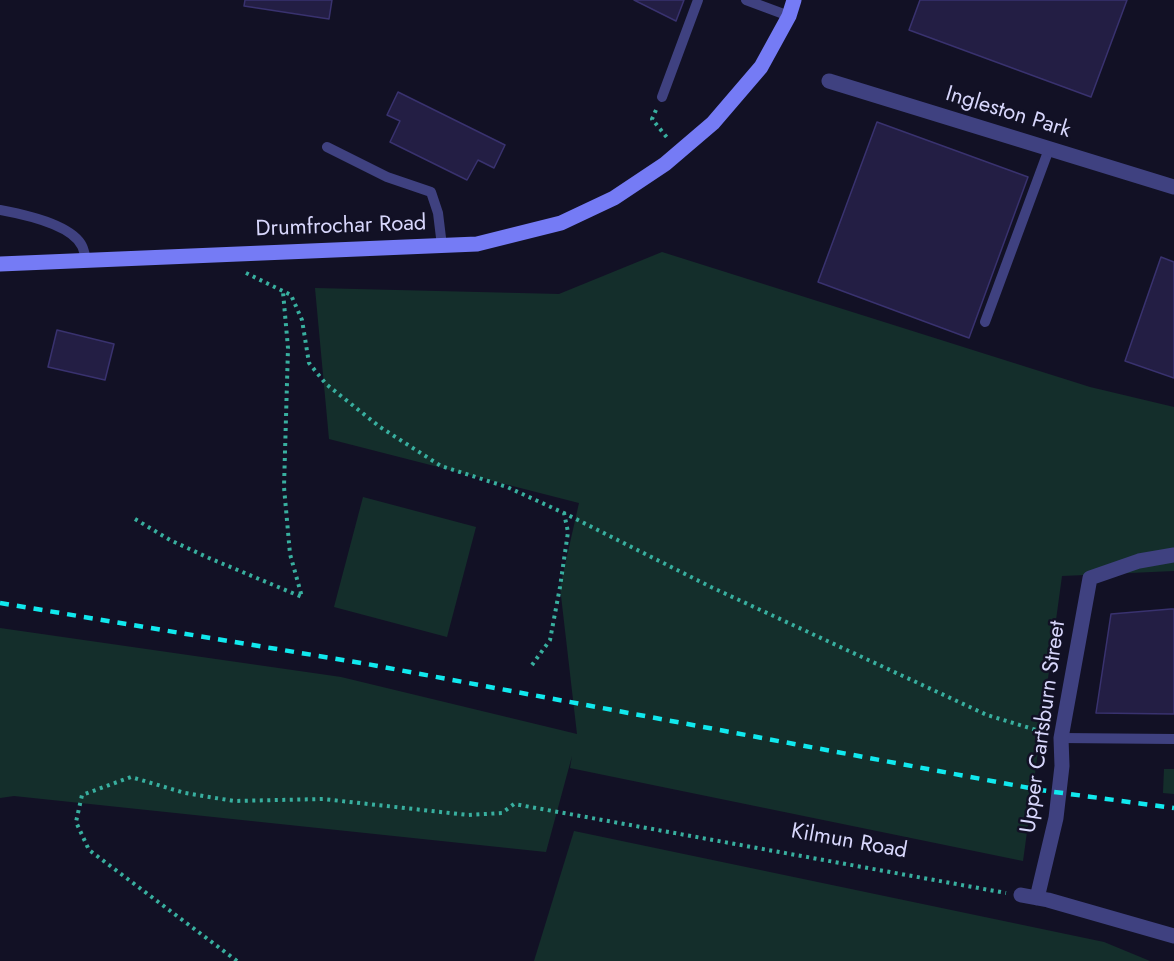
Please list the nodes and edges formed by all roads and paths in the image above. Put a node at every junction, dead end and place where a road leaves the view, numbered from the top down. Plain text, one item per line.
1 (698, 0) edge
2 (746, 0) edge
3 (794, 0) edge
4 (789, 16) junction
5 (829, 81) dead end
6 (662, 97) joint
7 (327, 147) dead end
8 (1049, 149) junction
9 (679, 152) junction
10 (1174, 187) edge
11 (0, 210) edge
12 (442, 246) junction
13 (86, 260) junction
14 (0, 264) edge
15 (241, 270) dead end
16 (283, 291) junction
17 (985, 322) dead end
18 (564, 513) junction
19 (135, 519) dead end
20 (1174, 555) edge
21 (532, 665) dead end
22 (1061, 738) junction
23 (1174, 739) edge
24 (1021, 895) joint
25 (1037, 898) junction
26 (1174, 936) edge
27 (237, 961) edge

1 - 6 lane
2 - 4 lane
3 - 4 main road, Drumfrochar Road
4 - 9 main road, Drumfrochar Road
5 - 8 street, Ingleston Park
6 - 9 path
7 - 12 lane
8 - 10 street, Ingleston Park
8 - 17 lane
9 - 12 main road, Drumfrochar Road
11 - 13 lane
12 - 13 main road, Drumfrochar Road
13 - 14 main road, Drumfrochar Road
15 - 16 path
16 - 18 path
16 - 19 path
18 - 21 path
18 - 22 path
20 - 22 street, Upper Cartsburn Street
22 - 23 lane
22 - 25 street, Upper Cartsburn Street
24 - 25 street
24 - 27 path, Kilmun Road
25 - 26 street

